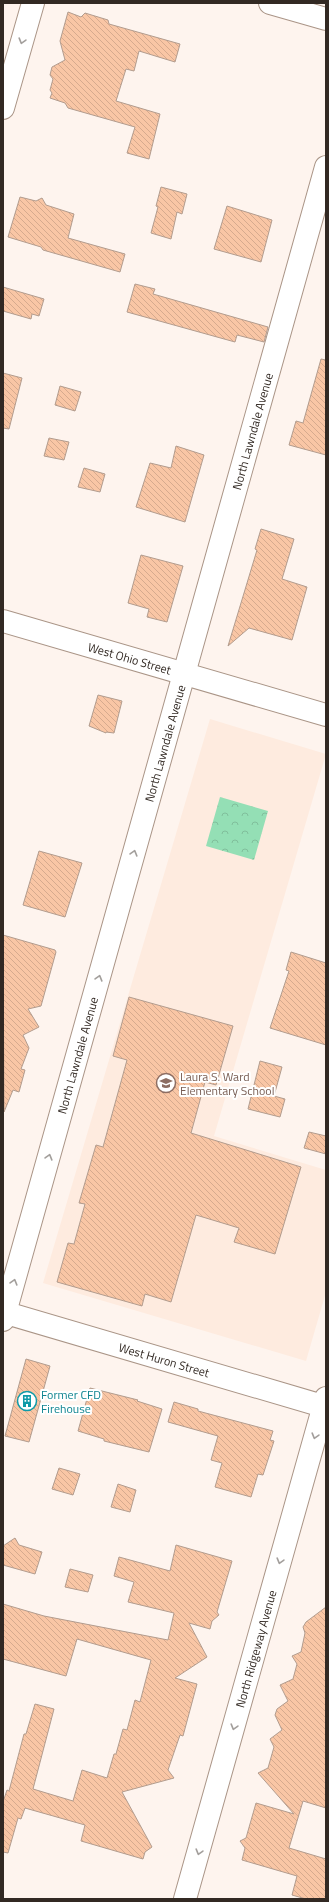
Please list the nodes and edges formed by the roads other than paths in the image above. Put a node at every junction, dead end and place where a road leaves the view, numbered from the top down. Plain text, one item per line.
1 (33, 3) edge
2 (270, 3) edge
3 (326, 19) edge
4 (4, 101) edge
5 (326, 168) edge
6 (3, 621) edge
7 (184, 674) junction
8 (326, 715) edge
9 (4, 1315) edge
10 (325, 1404) edge
11 (185, 1899) edge

1 -> 4 street
2 - 3 street
5 - 7 street, North Lawndale Avenue
6 - 7 street, West Ohio Street
7 - 8 street, West Ohio Street
9 -> 7 street, North Lawndale Avenue
9 - 10 street, West Huron Street
10 -> 11 street, North Ridgeway Avenue

